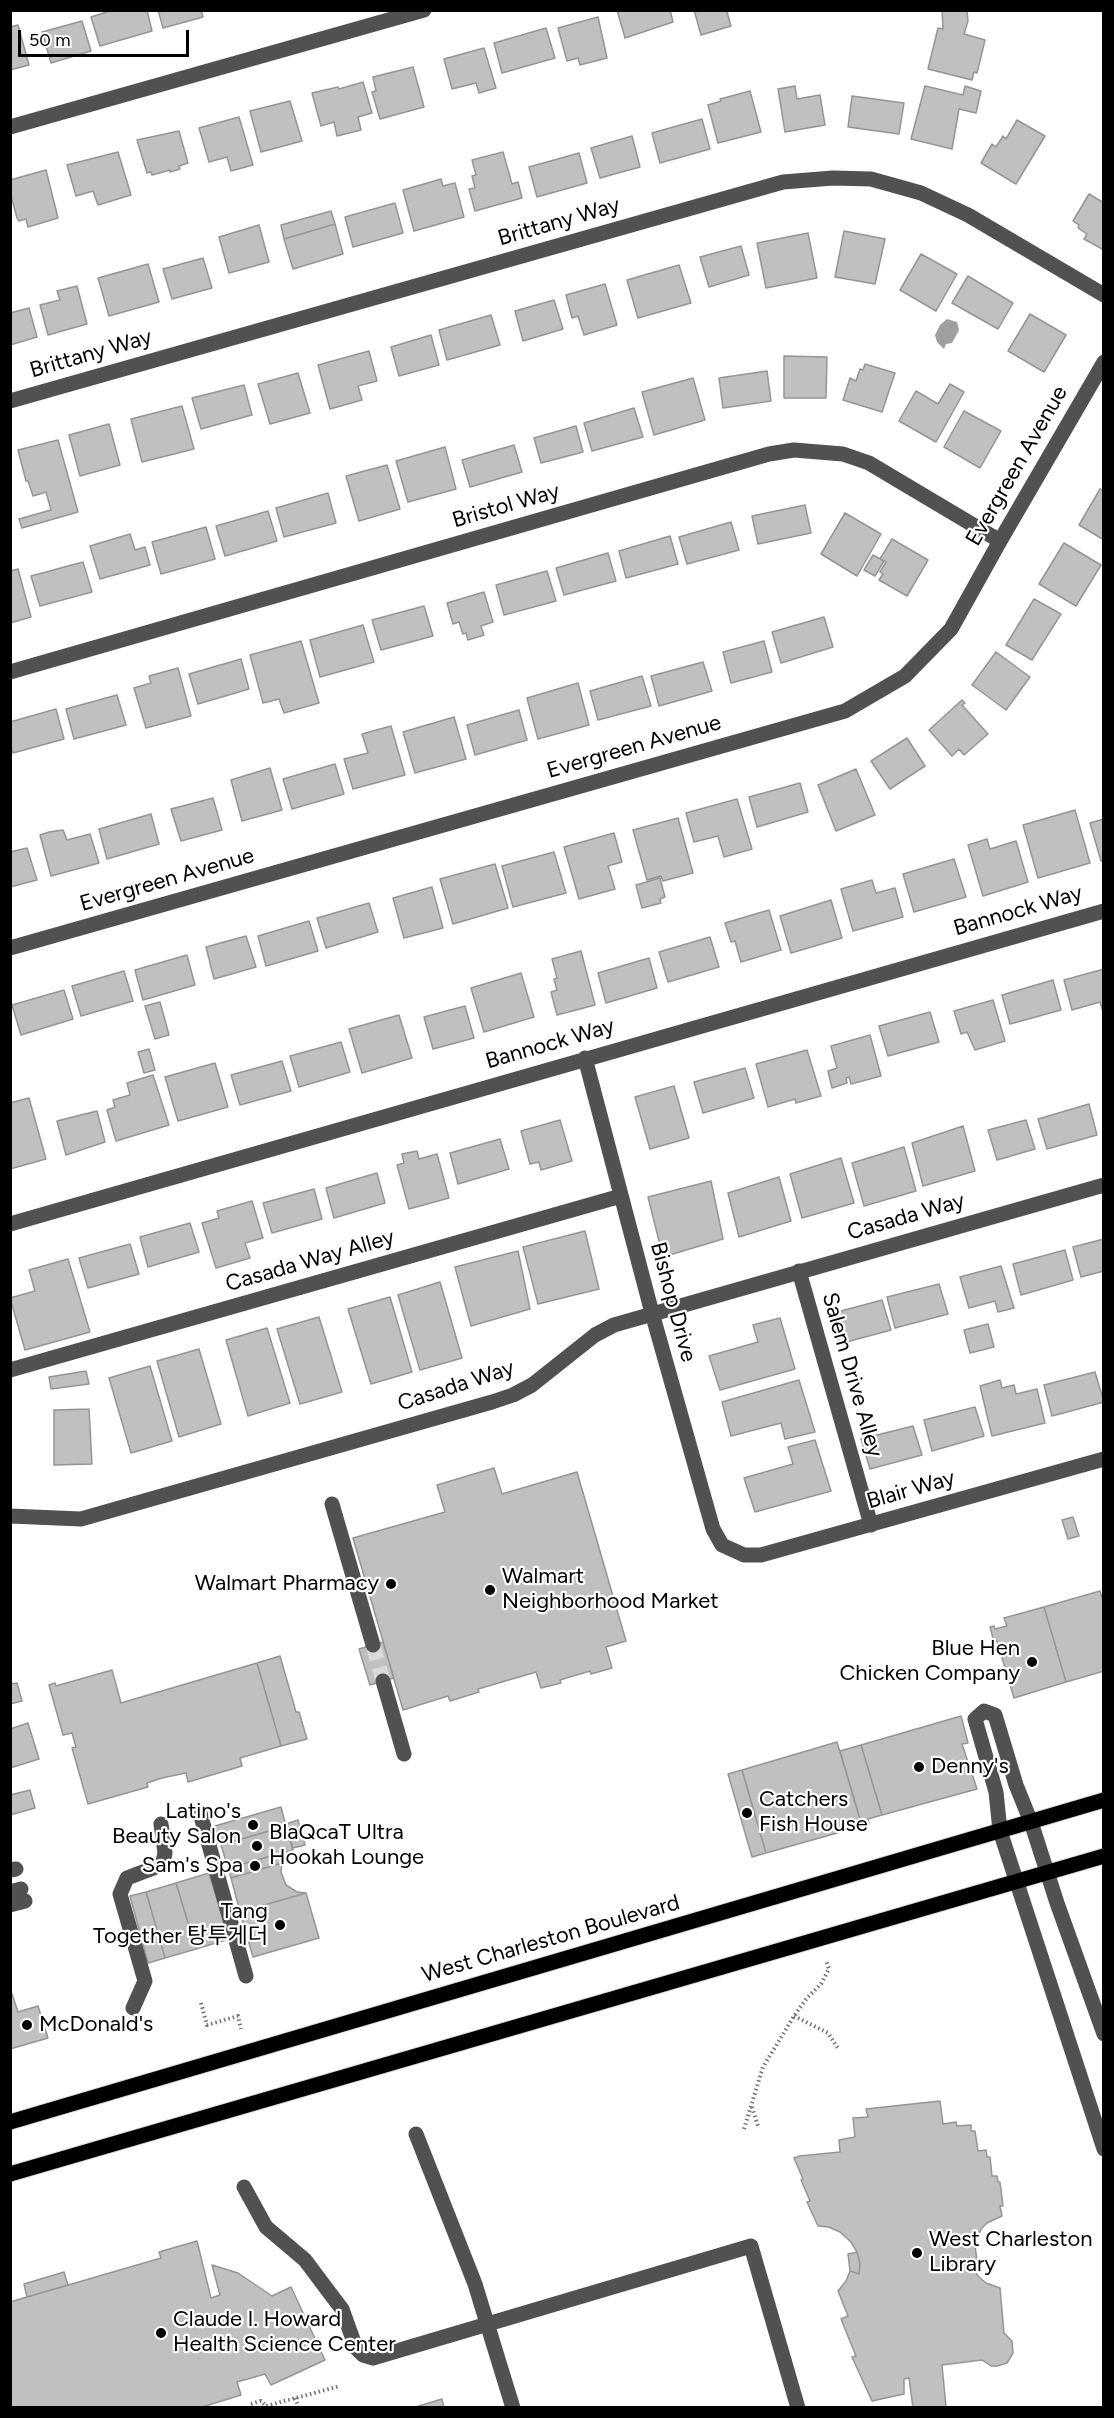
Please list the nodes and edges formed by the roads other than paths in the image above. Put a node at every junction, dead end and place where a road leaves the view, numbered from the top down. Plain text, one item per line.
1 (424, 10) edge
2 (10, 127) edge
3 (1104, 295) edge
4 (1104, 362) edge
5 (10, 401) edge
6 (1000, 541) junction
7 (10, 672) edge
8 (1104, 911) edge
9 (10, 948) edge
10 (585, 1058) junction
11 (1104, 1185) edge
12 (621, 1196) junction
13 (10, 1224) edge
14 (799, 1271) junction
15 (652, 1313) junction
16 (10, 1370) edge
17 (1104, 1459) edge
18 (332, 1504) dead end
19 (10, 1516) edge
20 (872, 1525) junction
21 (731, 1550) joint
22 (373, 1645) tunnel mouth
23 (383, 1681) tunnel mouth
24 (405, 1754) dead end
25 (1104, 1800) edge
26 (200, 1813) dead end
27 (1031, 1822) junction
28 (161, 1824) dead end
29 (1000, 1831) junction
30 (1104, 1856) edge
31 (1047, 1872) junction
32 (1016, 1881) junction
33 (246, 1976) dead end
34 (133, 2008) dead end
35 (1104, 2034) edge
36 (10, 2122) edge
37 (416, 2134) dead end
38 (1104, 2149) edge
39 (10, 2174) edge
40 (244, 2187) dead end
41 (487, 2323) junction
42 (513, 2408) edge
43 (798, 2408) edge

1 - 2 street
3 - 5 street, Brittany Way
4 - 6 street, Evergreen Avenue
6 - 7 street, Bristol Way
6 - 9 street, Evergreen Avenue
8 - 10 street, Bannock Way
10 - 12 street, Bishop Drive
10 - 13 street, Bannock Way
11 - 14 street, Casada Way
12 - 15 street, Bishop Drive
12 - 16 street, Casada Way Alley
14 - 15 street, Casada Way
14 - 20 street, Salem Drive Alley
15 - 19 street, Casada Way
15 - 21 street, Bishop Drive
17 - 20 street, Blair Way
18 - 22 street
20 - 21 street, Blair Way
23 - 24 street
25 - 27 main road, West Charleston Boulevard
26 - 33 street
27 - 29 main road, West Charleston Boulevard
27 - 29 street
27 - 31 street
28 - 34 street
29 - 32 street
29 - 36 main road, West Charleston Boulevard
30 - 31 main road
31 - 32 main road
31 - 35 street
32 - 38 street
32 - 39 main road
37 - 41 street
40 - 41 street
41 - 42 street
41 - 43 street

